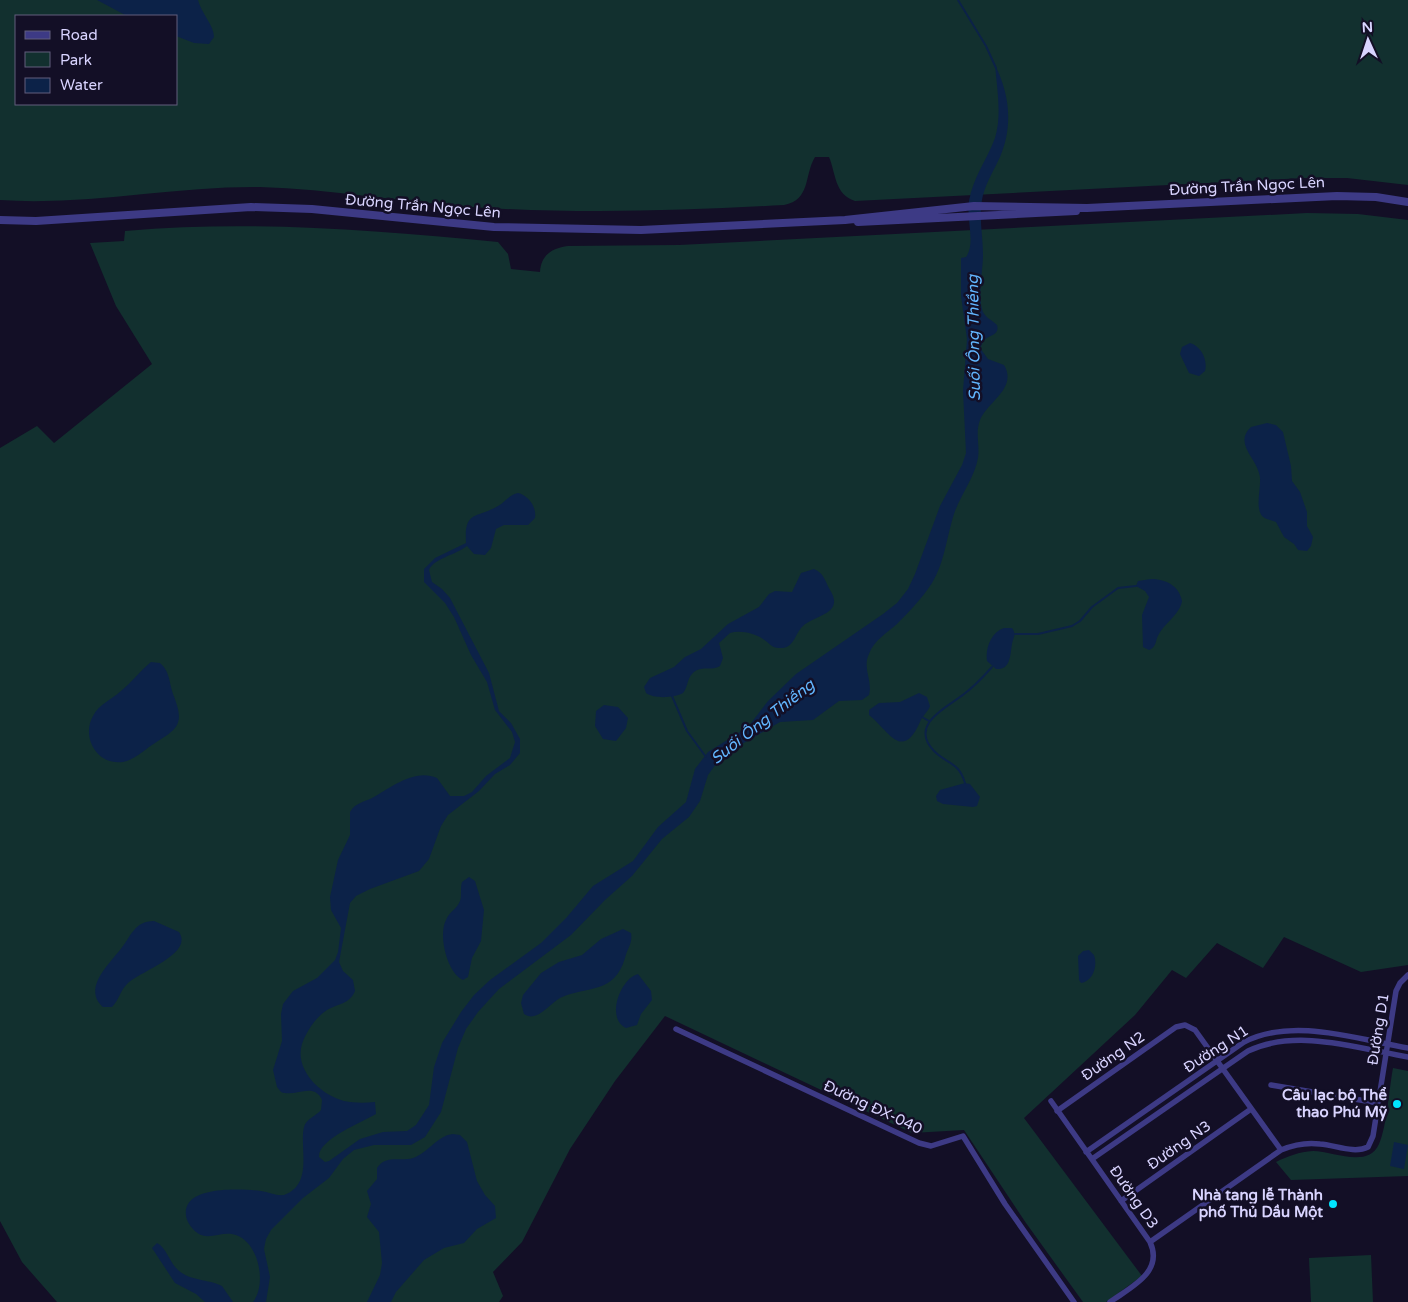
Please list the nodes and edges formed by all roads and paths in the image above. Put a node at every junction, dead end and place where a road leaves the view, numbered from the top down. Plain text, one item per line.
1 (1408, 202) edge
2 (1088, 208) junction
3 (0, 220) edge
4 (845, 220) junction
5 (1408, 975) edge
6 (676, 1029) dead end
7 (1388, 1044) junction
8 (1408, 1048) edge
9 (1386, 1053) junction
10 (1408, 1057) edge
11 (1217, 1061) junction
12 (1222, 1069) junction
13 (1271, 1085) dead end
14 (1051, 1101) dead end
15 (1378, 1103) junction
16 (1058, 1110) junction
17 (1252, 1110) junction
18 (1280, 1150) junction
19 (1086, 1152) junction
20 (1092, 1160) junction
21 (1121, 1201) junction
22 (1150, 1242) junction
23 (1074, 1302) edge
24 (1110, 1302) edge

1 - 2 street, Đường Trần Ngọc Lên
2 - 4 street, Đường Trần Ngọc Lên
2 - 4 street, Đường Trần Ngọc Lên
3 - 4 street, Đường Trần Ngọc Lên
5 - 7 street, Đường D1
6 - 23 street, Đường ĐX-040
7 - 8 street, Đường N1
7 - 9 street, Đường D1
7 - 11 street, Đường N1
9 - 10 street, Đường N1
9 - 12 street, Đường N1
9 - 15 street, Đường D1
11 - 12 street
11 - 16 street, Đường N2
11 - 19 street, Đường N1
12 - 17 street
12 - 20 street, Đường N1
13 - 15 street
14 - 16 street, Đường D3
15 - 18 street, Đường D1
16 - 19 street, Đường D3
17 - 18 street
17 - 21 street, Đường N3
18 - 22 street
19 - 20 street, Đường D3
20 - 21 street, Đường D3
21 - 22 street, Đường D3
22 - 24 street, Đường D3

